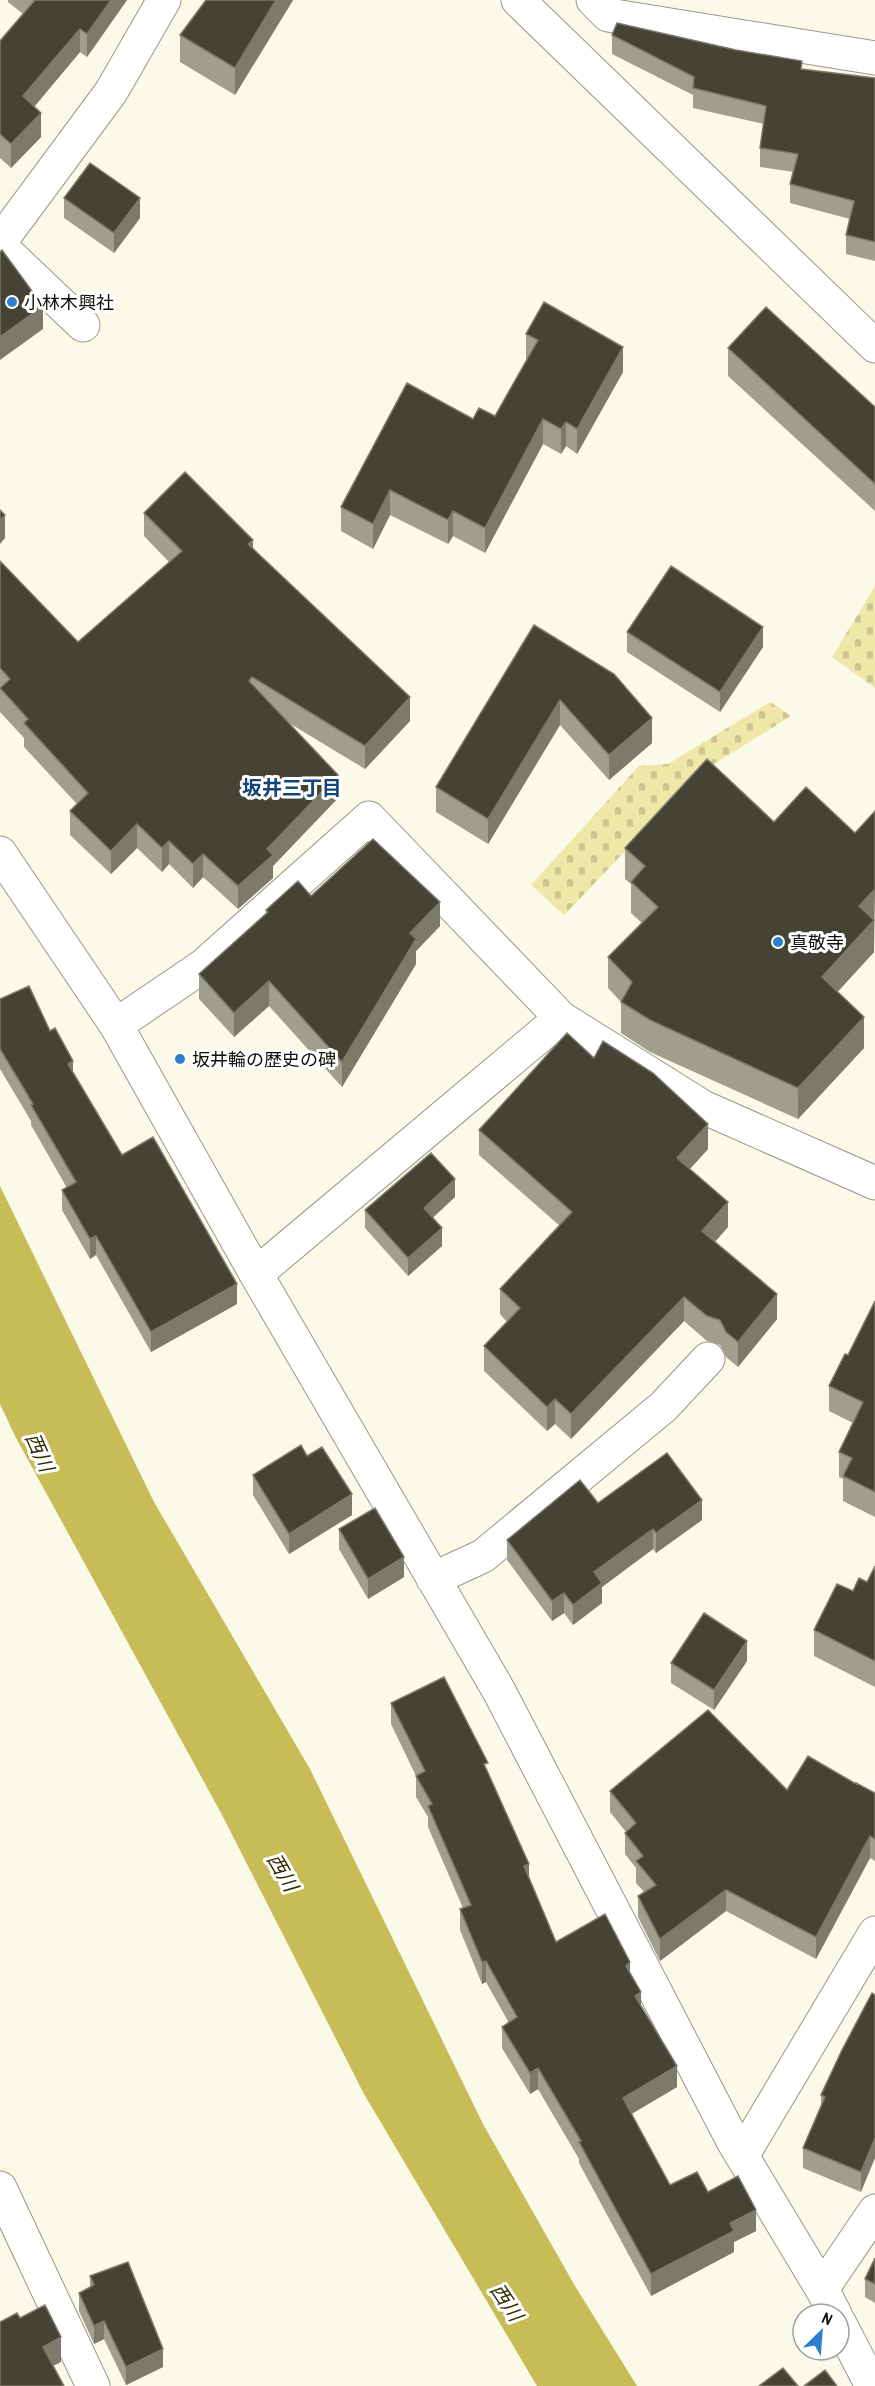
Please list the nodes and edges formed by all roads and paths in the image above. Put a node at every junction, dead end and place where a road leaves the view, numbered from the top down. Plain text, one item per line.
1 (165, 0) edge
2 (518, 0) edge
3 (593, 0) edge
4 (875, 58) edge
5 (0, 244) edge
6 (83, 325) dead end
7 (875, 346) edge
8 (0, 853) edge
9 (561, 1017) junction
10 (116, 1024) junction
11 (875, 1183) edge
12 (256, 1274) junction
13 (708, 1359) dead end
14 (433, 1579) junction
15 (875, 1934) edge
16 (742, 2156) junction
17 (0, 2188) edge
18 (875, 2211) edge
19 (829, 2302) edge
20 (851, 2345) edge
21 (93, 2386) edge
22 (872, 2386) edge

1 - 5 street
2 - 7 street
3 - 4 street
5 - 6 street
8 - 10 street
9 - 10 street
9 - 11 street
9 - 12 street
10 - 12 street
12 - 14 street
13 - 14 street
14 - 16 street
15 - 16 street
16 - 19 street
17 - 21 street
18 - 19 street
20 - 22 street

